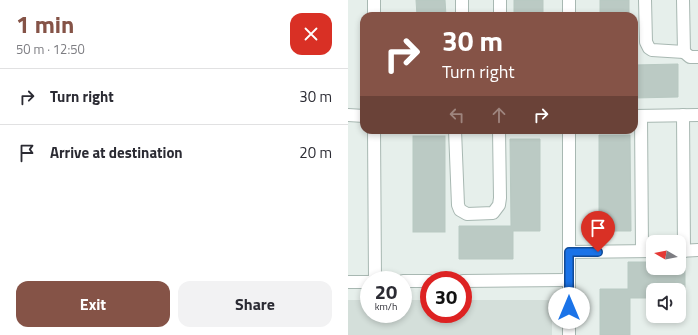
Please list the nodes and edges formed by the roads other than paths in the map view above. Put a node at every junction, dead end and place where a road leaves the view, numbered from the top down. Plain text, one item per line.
1 (374, 0) edge
2 (462, 0) edge
3 (500, 0) edge
4 (569, 0) edge
5 (645, 0) edge
6 (683, 0) edge
7 (374, 12) edge
8 (462, 12) edge
9 (500, 12) edge
10 (569, 12) edge
11 (684, 52) junction
12 (698, 57) edge
13 (348, 115) edge
14 (683, 115) junction
15 (698, 115) edge
16 (360, 116) edge
17 (638, 116) edge
18 (638, 128) edge
19 (374, 134) edge
20 (456, 134) edge
21 (499, 134) edge
22 (569, 134) edge
23 (647, 235) edge
24 (682, 235) edge
25 (698, 250) edge
26 (646, 251) edge
27 (686, 251) edge
28 (569, 252) junction
29 (375, 271) edge
30 (569, 280) junction
31 (472, 281) edge
32 (348, 282) edge
33 (360, 282) edge
34 (569, 335) edge

1 - 7 street
2 - 8 street
3 - 9 street
4 - 10 street
5 - 11 street
6 - 11 street
11 - 12 street
13 - 16 street
14 - 15 street
14 - 17 street
14 - 24 street
18 - 23 street
19 - 29 street
20 - 21 street
22 - 28 street
25 - 27 street
26 - 28 street
28 - 30 street
30 - 31 street
30 - 34 street
32 - 33 street

